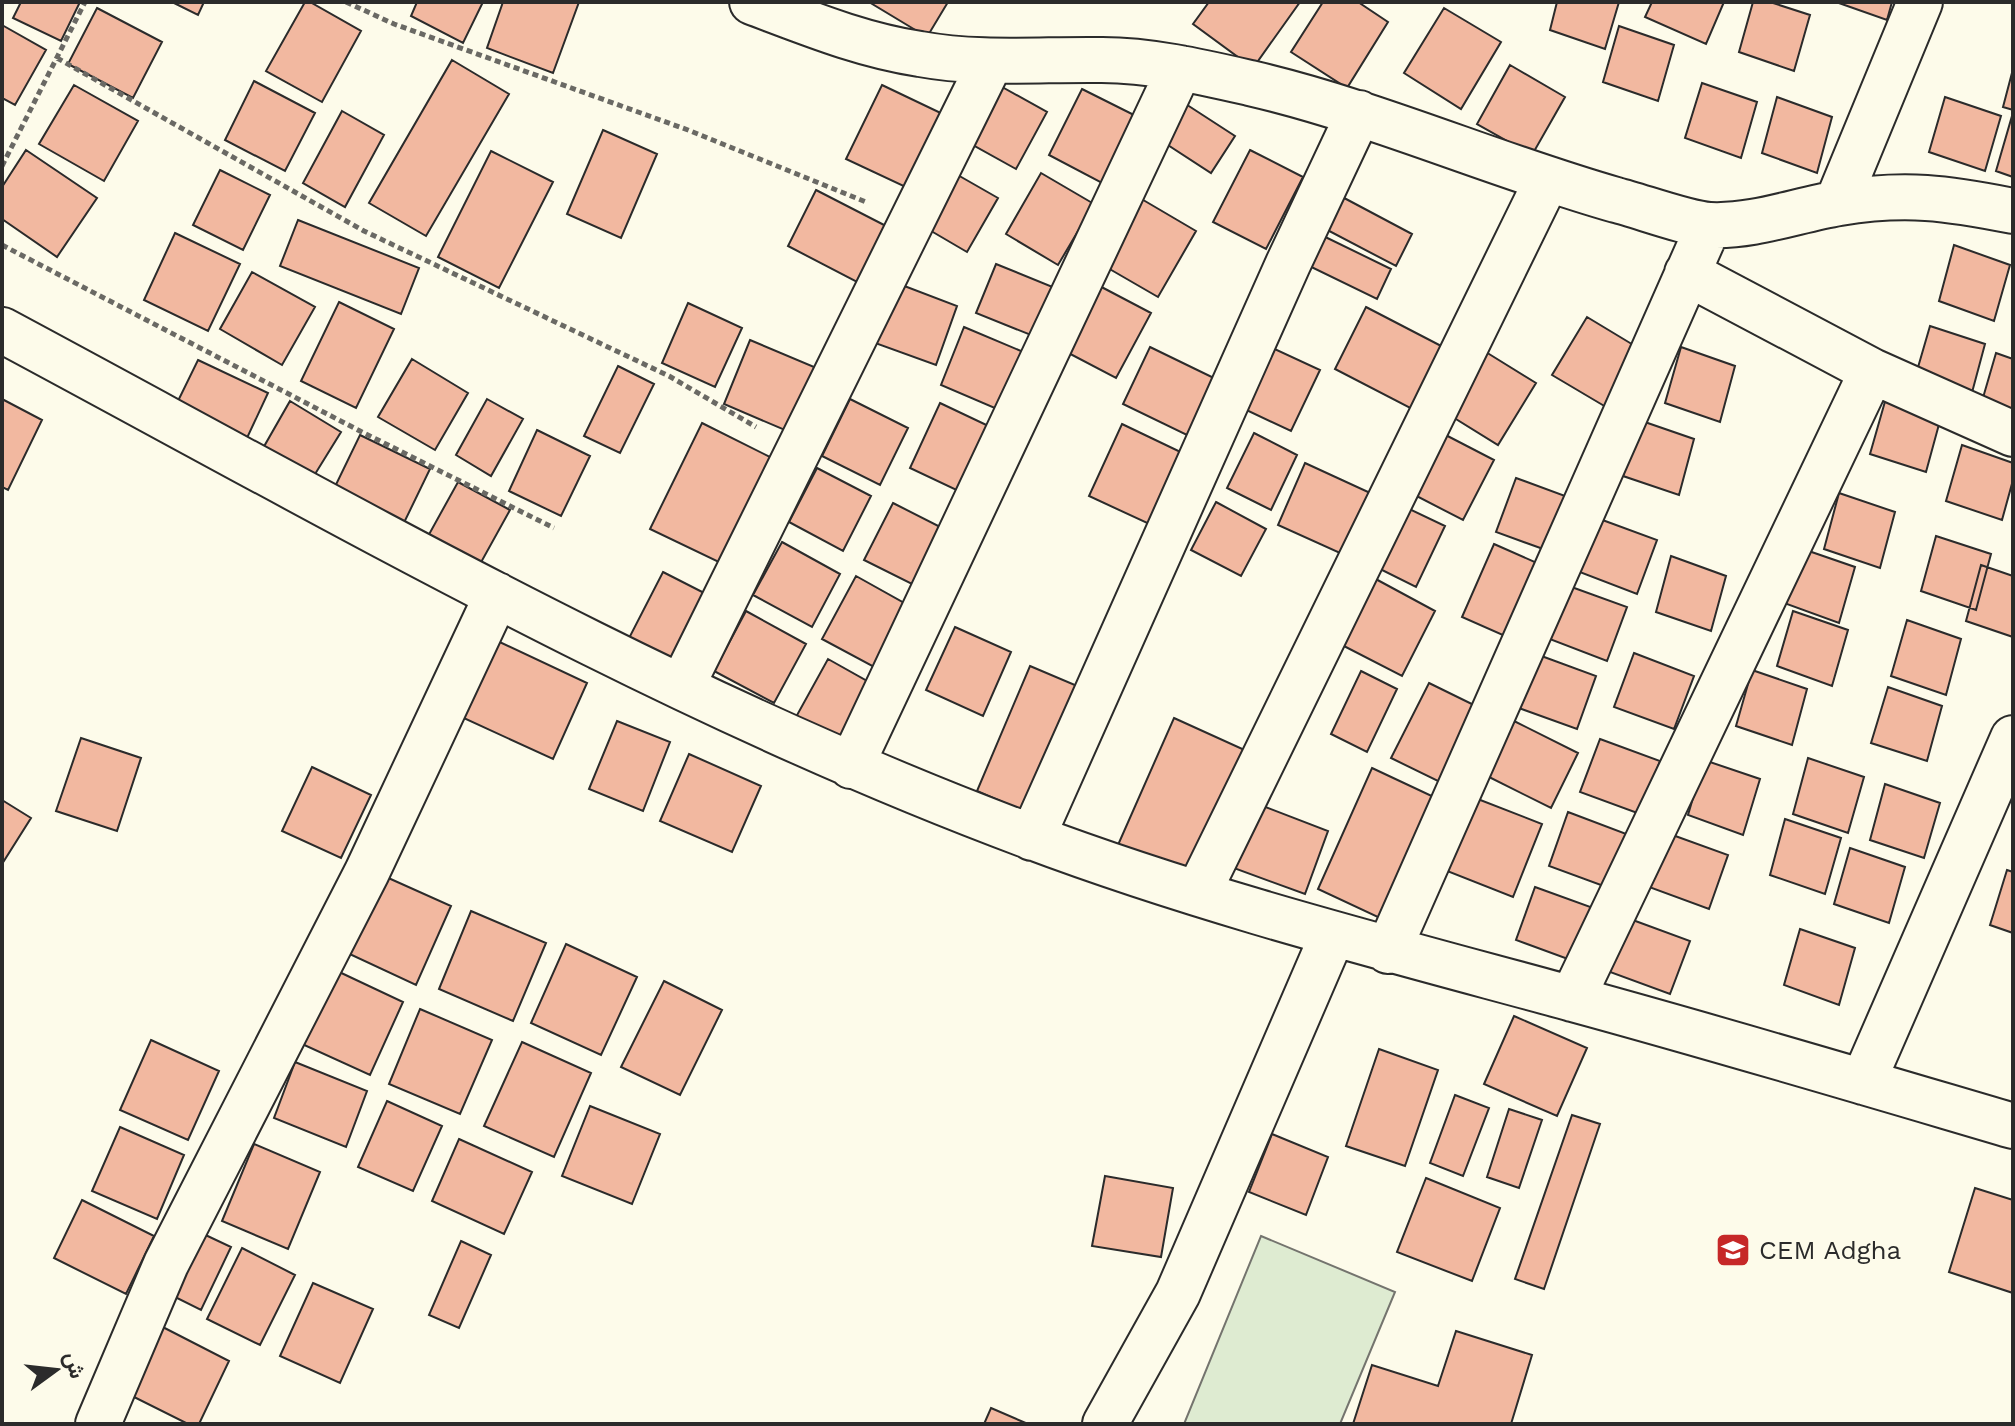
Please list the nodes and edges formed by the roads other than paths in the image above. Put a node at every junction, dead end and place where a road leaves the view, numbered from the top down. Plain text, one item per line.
1 (752, 2) edge
2 (1920, 2) edge
3 (991, 61) junction
4 (1180, 68) junction
5 (1359, 113) junction
6 (1547, 180) junction
7 (1837, 203) junction
8 (2013, 211) edge
9 (1709, 225) junction
10 (1687, 273) junction
11 (2, 330) edge
12 (1872, 371) junction
13 (2013, 434) edge
14 (497, 595) junction
15 (682, 686) junction
16 (2013, 738) edge
17 (851, 766) junction
18 (1032, 838) junction
19 (1198, 893) junction
20 (1333, 934) junction
21 (1388, 951) junction
22 (1572, 999) junction
23 (1863, 1082) junction
24 (2013, 1126) edge
25 (98, 1424) edge
26 (1105, 1424) edge

1 - 3 street
2 - 7 street
3 - 4 street
3 - 15 street
4 - 5 street
4 - 17 street
5 - 6 street
5 - 18 street
6 - 9 street
6 - 19 street
7 - 8 street
7 - 9 street
9 - 10 street
10 - 12 street
10 - 21 street
11 - 14 street
12 - 13 street
12 - 22 street
14 - 15 street
14 - 25 street
15 - 17 street
16 - 23 street
17 - 18 street
18 - 19 street
19 - 20 street
20 - 21 street
20 - 26 street
21 - 22 street
22 - 23 street
23 - 24 street

